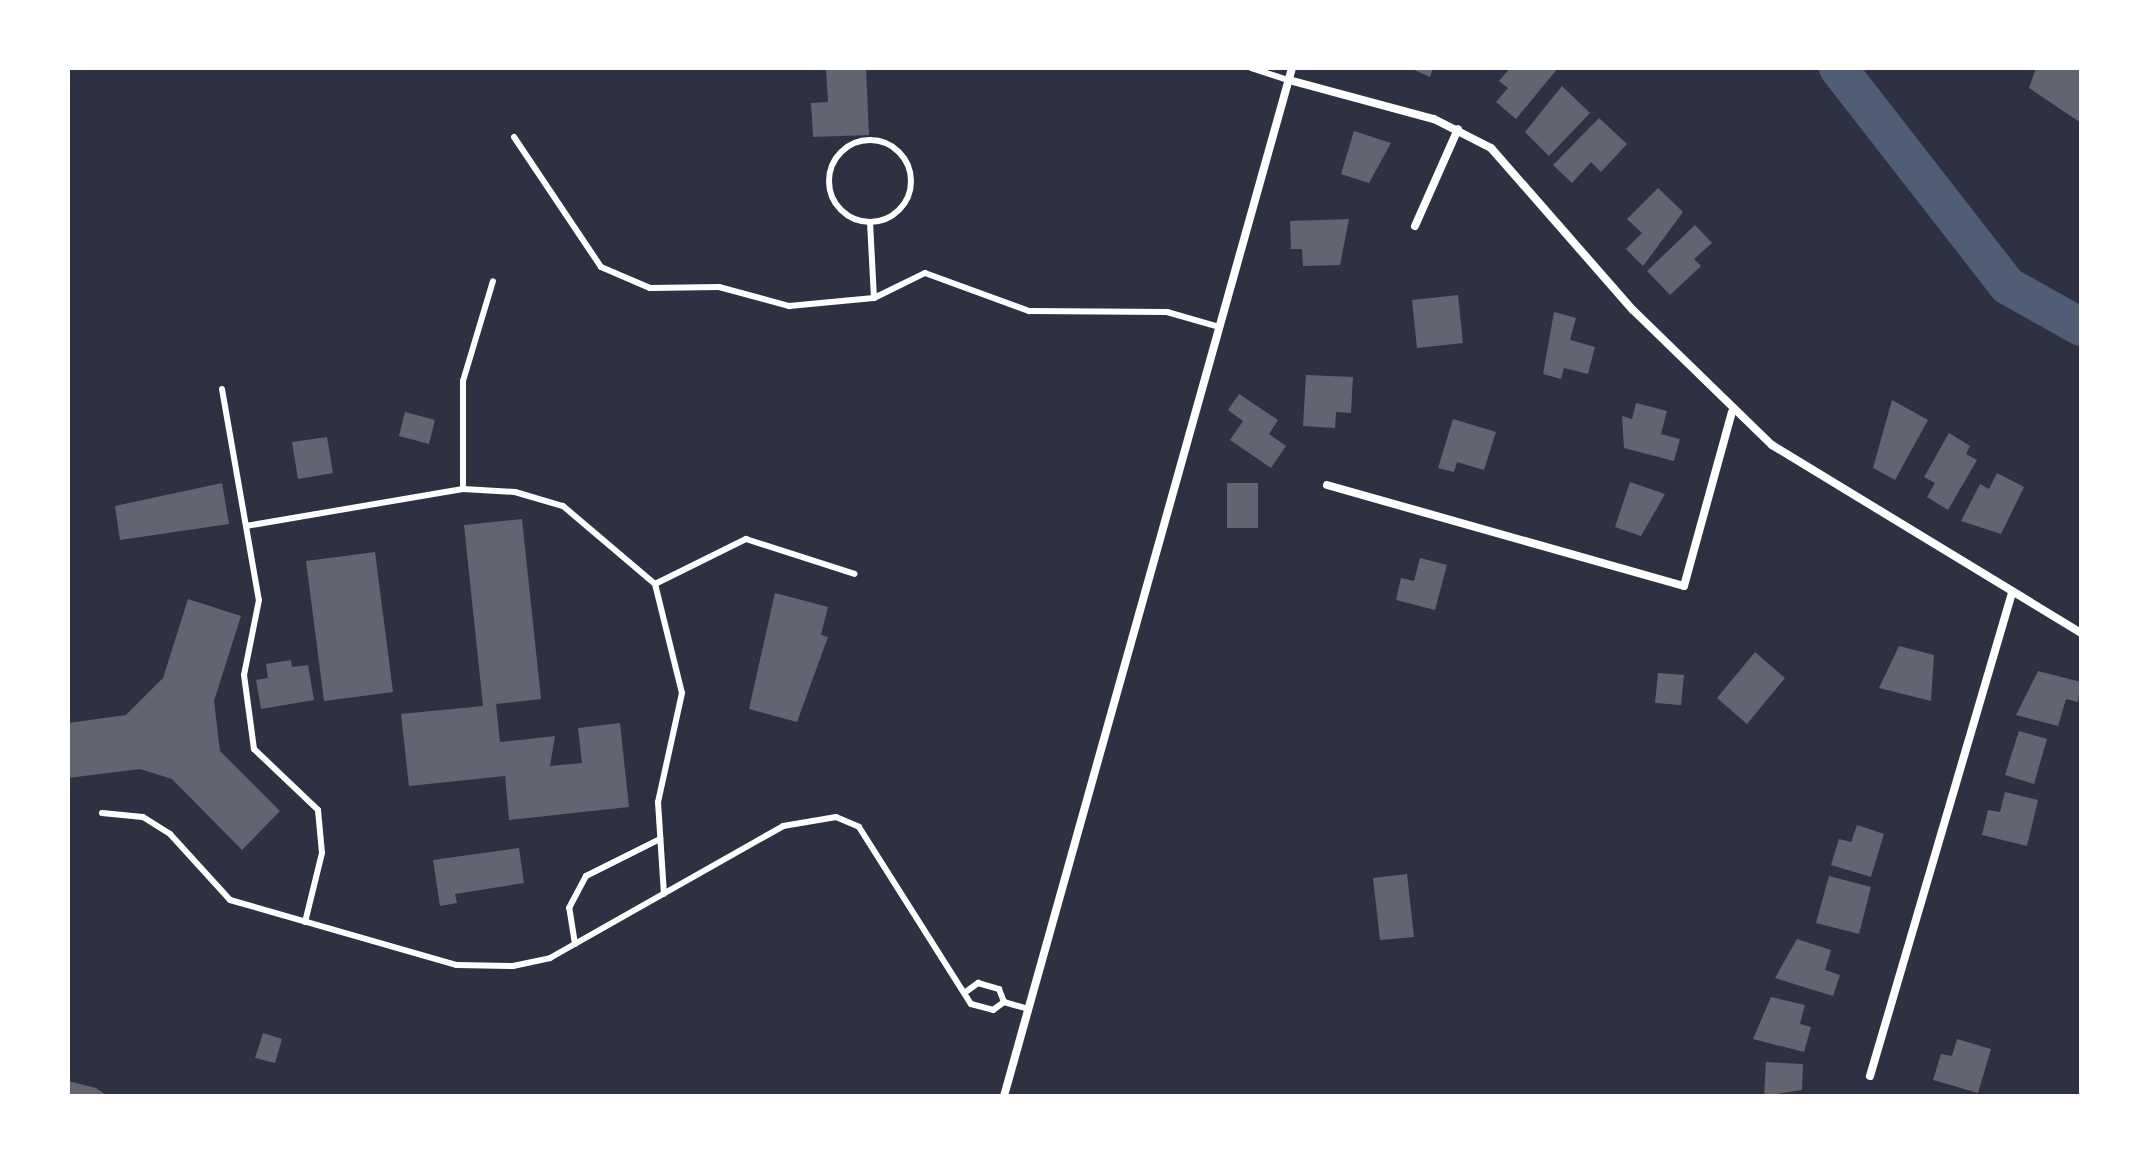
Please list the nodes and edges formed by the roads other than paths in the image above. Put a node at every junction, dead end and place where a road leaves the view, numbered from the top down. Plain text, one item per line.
1 (1251, 68) edge
2 (1292, 68) edge
3 (1289, 80) junction
4 (1458, 129) junction
5 (514, 137) dead end
6 (870, 222) junction
7 (1415, 226) dead end
8 (493, 281) dead end
9 (874, 298) junction
10 (1219, 327) junction
11 (222, 389) dead end
12 (1732, 412) junction
13 (1327, 485) dead end
14 (463, 489) junction
15 (246, 526) junction
16 (855, 574) dead end
17 (655, 584) junction
18 (2012, 593) junction
19 (2081, 633) edge
20 (102, 813) dead end
21 (660, 839) junction
22 (664, 894) junction
23 (305, 922) junction
24 (575, 944) junction
25 (967, 991) junction
26 (1004, 1002) junction
27 (1028, 1009) junction
28 (1870, 1076) dead end
29 (1004, 1096) edge

1 - 3 lane
2 - 3 street
3 - 4 street
3 - 10 street
4 - 7 street
4 - 12 street
5 - 9 lane
6 - 6 lane
6 - 9 lane
8 - 14 lane
9 - 10 lane
10 - 27 street
11 - 15 lane
12 - 13 street
12 - 18 street
14 - 15 lane
14 - 17 lane
15 - 23 lane
16 - 17 lane
17 - 21 lane
18 - 19 street
18 - 28 street
20 - 23 lane
21 - 22 lane
21 - 24 lane
22 - 24 lane
22 - 25 lane
23 - 24 lane
25 - 26 lane
25 - 26 lane
26 - 27 lane
27 - 29 street

